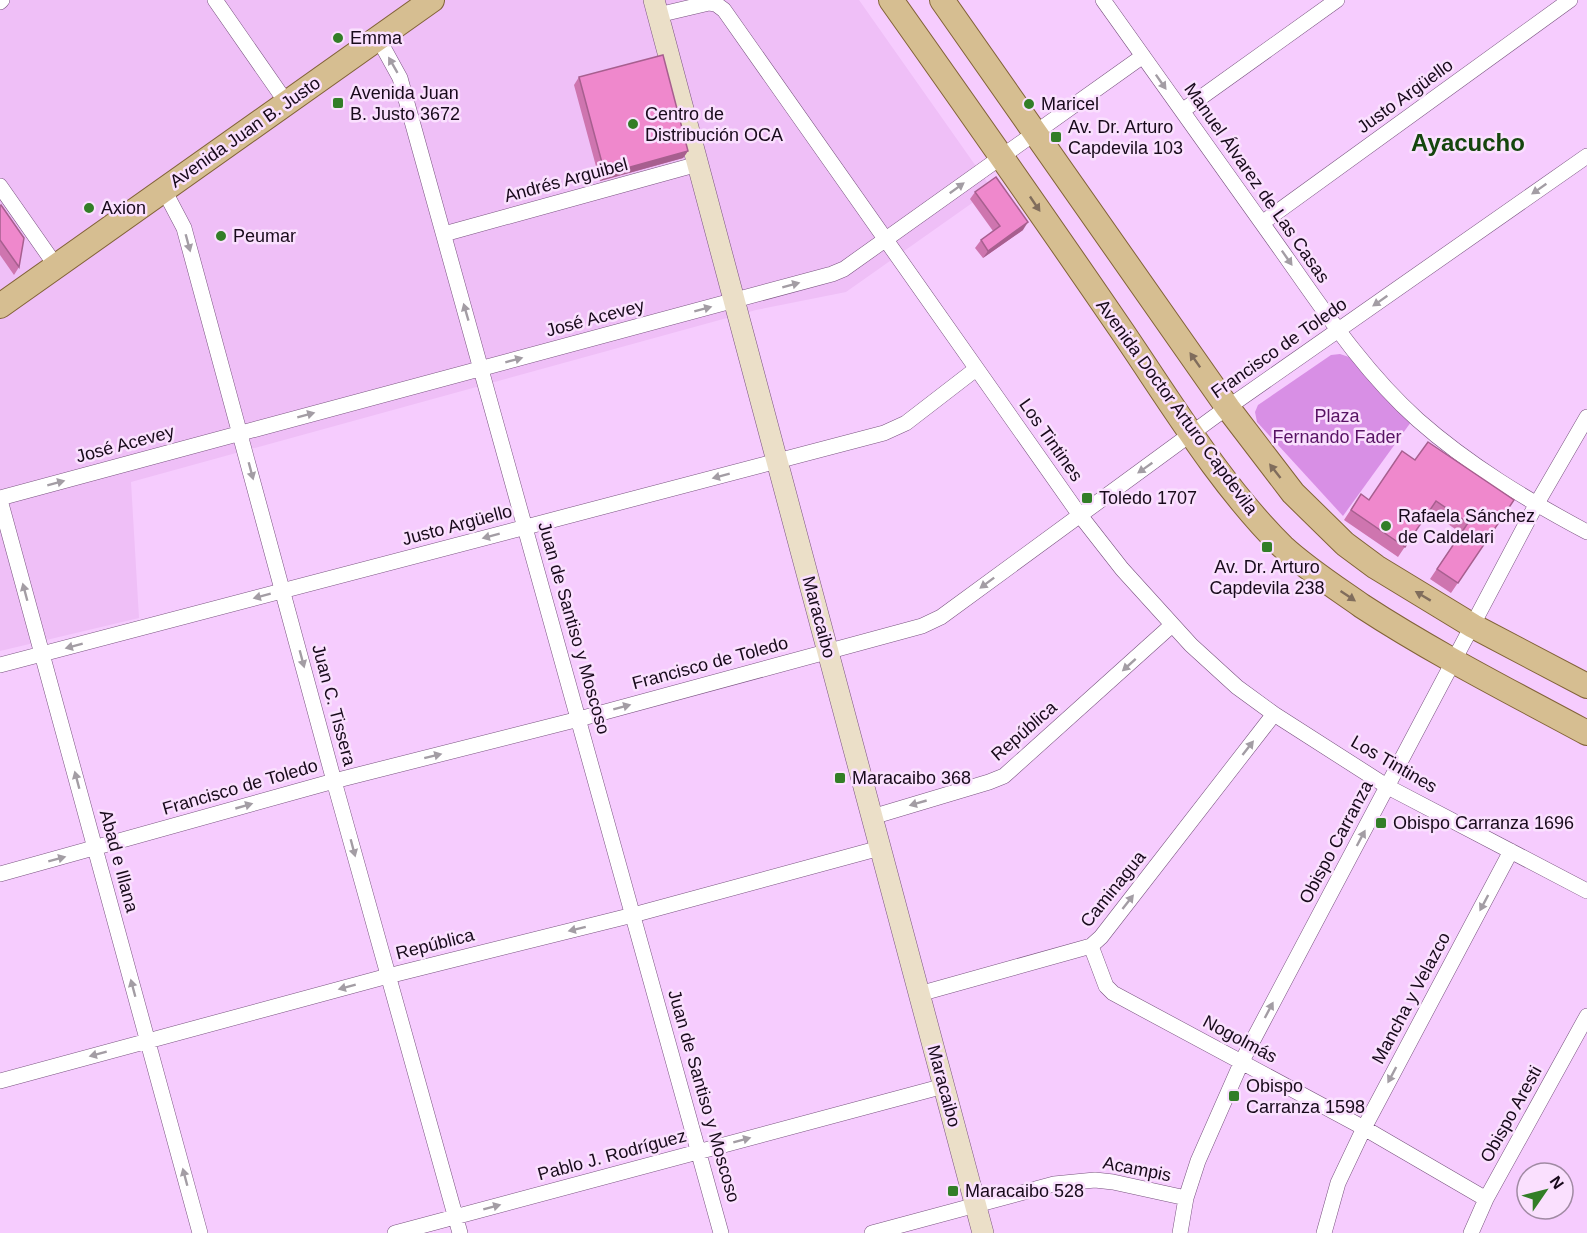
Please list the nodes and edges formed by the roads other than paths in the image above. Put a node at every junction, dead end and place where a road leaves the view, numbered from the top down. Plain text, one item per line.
1 (215, 0) edge
2 (432, 0) edge
3 (891, 0) edge
4 (942, 0) edge
5 (1103, 0) edge
6 (1337, 0) edge
7 (1570, 0) edge
8 (656, 7) edge
9 (378, 38) junction
10 (1143, 56) junction
11 (286, 102) junction
12 (1182, 111) junction
13 (1035, 132) junction
14 (1002, 156) junction
15 (1587, 156) edge
16 (698, 164) junction
17 (0, 186) edge
18 (164, 190) junction
19 (1262, 223) junction
20 (444, 234) junction
21 (884, 240) junction
22 (56, 266) junction
23 (735, 301) junction
24 (0, 306) edge
25 (1338, 330) junction
26 (481, 369) junction
27 (976, 369) junction
28 (1228, 408) junction
29 (1587, 417) edge
30 (241, 432) junction
31 (1192, 434) junction
32 (777, 461) junction
33 (0, 499) edge
34 (1536, 505) junction
35 (1079, 514) junction
36 (525, 527) junction
37 (1587, 532) edge
38 (284, 590) junction
39 (1172, 626) junction
40 (1473, 626) junction
41 (828, 652) junction
42 (42, 654) junction
43 (1454, 662) junction
44 (0, 665) edge
45 (1587, 686) edge
46 (1274, 714) junction
47 (579, 718) junction
48 (1587, 733) edge
49 (334, 781) junction
50 (1388, 787) junction
51 (872, 817) junction
52 (95, 848) junction
53 (880, 848) junction
54 (1511, 851) junction
55 (0, 874) edge
56 (1587, 891) edge
57 (633, 915) junction
58 (1091, 946) junction
59 (388, 976) junction
60 (919, 994) junction
61 (1587, 1016) edge
62 (148, 1041) junction
63 (1242, 1061) junction
64 (0, 1081) edge
65 (944, 1086) junction
66 (1364, 1128) junction
67 (699, 1152) junction
68 (1186, 1198) junction
69 (1486, 1199) junction
70 (975, 1205) junction
71 (455, 1217) junction
72 (200, 1233) edge
73 (395, 1233) edge
74 (460, 1233) edge
75 (722, 1233) edge
76 (872, 1233) edge
77 (983, 1233) edge
78 (1180, 1233) edge
79 (1324, 1233) edge
80 (1471, 1233) edge

1 - 11 street
2 - 9 main road, Avenida Juan B. Justo
3 - 14 main road, Avenida Doctor Arturo Capdevila
4 - 13 main road
5 - 10 street, Manuel Álvarez de Las Casas
6 - 12 street
7 - 19 street, Justo Argüello
8 - 16 main road, Maracaibo
8 - 21 street, Los Tintines
9 - 11 main road, Avenida Juan B. Justo
20 -> 9 street, Juan de Santiso y Moscoso
10 -> 12 street, Manuel Álvarez de Las Casas
10 - 13 street, José Acevey
11 - 18 main road, Avenida Juan B. Justo
12 - 19 street, Manuel Álvarez de Las Casas
13 - 14 street, José Acevey
28 -> 13 main road
21 -> 14 street, José Acevey
14 -> 31 main road, Avenida Doctor Arturo Capdevila
15 -> 25 street, Francisco de Toledo
16 - 20 street, Andrés Arguibel
16 - 23 main road, Maracaibo
17 - 22 street
18 - 22 main road, Avenida Juan B. Justo
18 -> 30 street, Juan C. Tissera
19 -> 25 street, Manuel Álvarez de Las Casas
26 -> 20 street, Juan de Santiso y Moscoso
23 -> 21 street, José Acevey
21 - 27 street, Los Tintines
22 - 24 main road, Avenida Juan B. Justo
26 -> 23 street, José Acevey
23 - 32 main road, Maracaibo
25 - 28 street, Francisco de Toledo
25 - 34 street, Manuel Álvarez de Las Casas
30 -> 26 street, José Acevey
26 - 36 street, Juan de Santiso y Moscoso
27 - 32 street, Justo Argüello
27 - 35 street, Los Tintines
28 - 31 street, Francisco de Toledo
40 -> 28 main road
29 - 34 street, Obispo Carranza
33 -> 30 street, José Acevey
30 -> 38 street, Juan C. Tissera
31 -> 35 street, Francisco de Toledo
31 -> 43 main road, Avenida Doctor Arturo Capdevila
32 -> 36 street, Justo Argüello
32 - 41 main road, Maracaibo
42 -> 33 street, Abad e Illana
34 - 37 street, Manuel Álvarez de Las Casas
34 - 40 street, Obispo Carranza
35 - 39 street, Los Tintines
35 -> 41 street, Francisco de Toledo
36 -> 38 street, Justo Argüello
36 - 47 street, Juan de Santiso y Moscoso
38 -> 42 street, Justo Argüello
38 -> 49 street, Juan C. Tissera
39 - 46 street, Los Tintines
39 -> 51 street, República
40 - 43 street, Obispo Carranza
40 - 45 main road
47 -> 41 street, Francisco de Toledo
41 - 51 main road, Maracaibo
42 - 44 street, Justo Argüello
52 -> 42 street, Abad e Illana
43 - 48 main road, Avenida Doctor Arturo Capdevila
43 - 50 street, Obispo Carranza
46 - 50 street, Los Tintines
58 -> 46 street, Caminagua
49 -> 47 street, Francisco de Toledo
47 - 57 street, Juan de Santiso y Moscoso
52 -> 49 street, Francisco de Toledo
49 -> 59 street, Juan C. Tissera
50 - 54 street, Los Tintines
63 -> 50 street, Obispo Carranza
51 - 53 main road, Maracaibo
55 -> 52 street, Francisco de Toledo
62 -> 52 street, Abad e Illana
53 - 57 street, República
53 - 60 main road, Maracaibo
54 - 56 street, Los Tintines
54 -> 66 street, Mancha y Velazco
57 -> 59 street, República
57 - 67 street, Juan de Santiso y Moscoso
58 - 60 street, Caminagua
58 - 63 street, Nogolmás
59 -> 62 street, República
59 - 71 street, Juan C. Tissera
60 - 65 main road, Maracaibo
61 - 69 street, Obispo Aresti
62 -> 64 street, República
72 -> 62 street, Abad e Illana
63 - 66 street, Nogolmás
63 - 68 street, Obispo Carranza
67 -> 65 street, Pablo J. Rodríguez
65 - 70 main road, Maracaibo
66 - 69 street, Nogolmás
66 - 79 street, Mancha y Velazco
71 -> 67 street, Pablo J. Rodríguez
67 - 75 street, Juan de Santiso y Moscoso
68 - 70 street, Acampis
68 - 78 street, Obispo Carranza
69 - 80 street, Obispo Aresti
70 - 76 street, Acampis
70 - 77 main road, Maracaibo
71 - 73 street, Pablo J. Rodríguez
71 - 74 street, Juan C. Tissera

